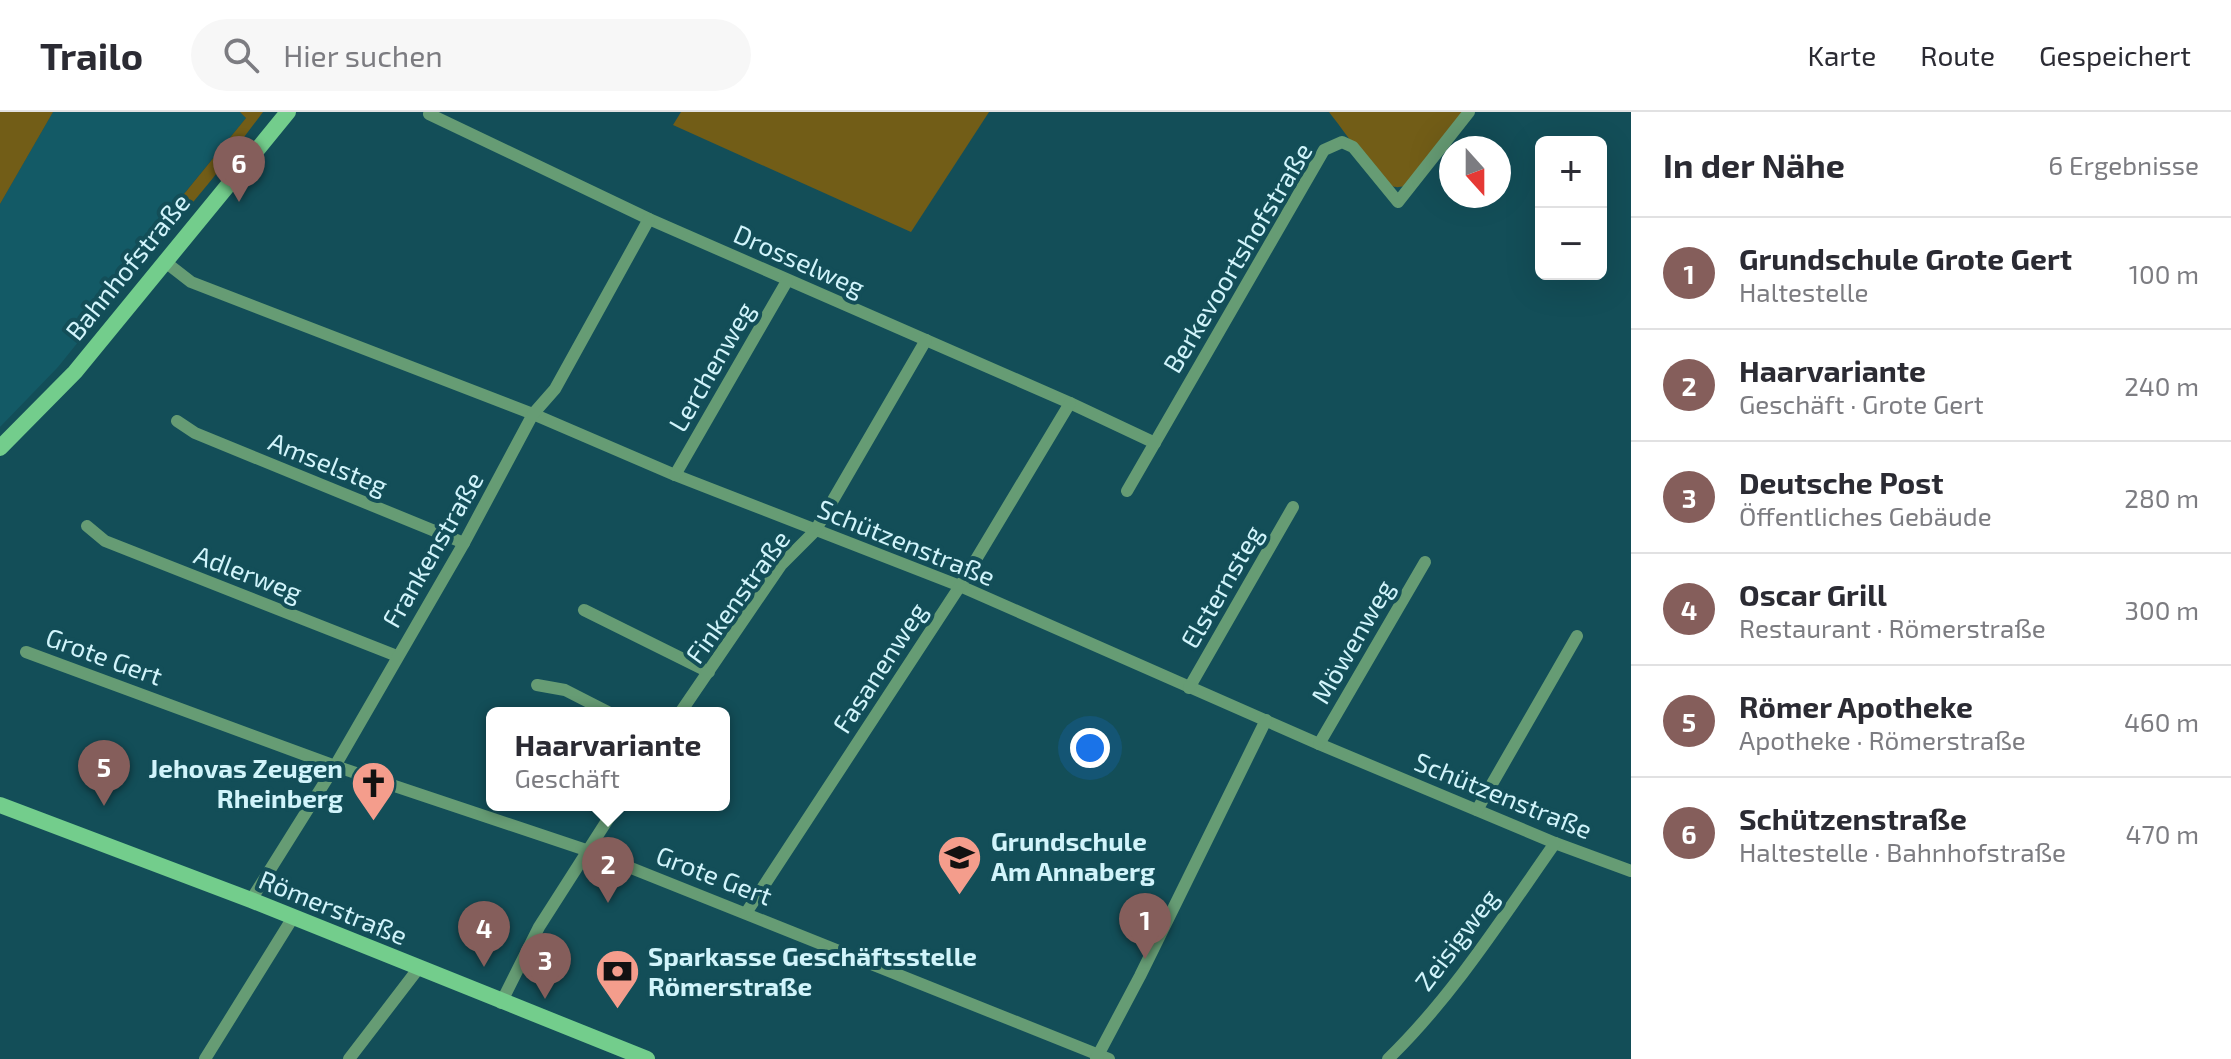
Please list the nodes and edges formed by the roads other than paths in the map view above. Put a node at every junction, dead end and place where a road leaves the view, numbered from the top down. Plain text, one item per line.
1 (288, 112) edge
2 (1469, 112) edge
3 (429, 114) dead end
4 (649, 219) junction
5 (164, 261) junction
6 (787, 281) junction
7 (926, 340) junction
8 (1070, 403) junction
9 (533, 414) junction
10 (177, 421) dead end
11 (1155, 443) junction
12 (0, 448) edge
13 (675, 475) junction
14 (1127, 491) dead end
15 (1293, 507) dead end
16 (87, 526) dead end
17 (815, 531) junction
18 (464, 543) junction
19 (1425, 562) dead end
20 (960, 586) junction
21 (584, 610) dead end
22 (1577, 636) dead end
23 (26, 652) dead end
24 (397, 656) junction
25 (709, 672) junction
26 (537, 685) dead end
27 (1189, 688) junction
28 (598, 707) edge
29 (684, 707) edge
30 (1266, 720) junction
31 (1319, 744) junction
32 (335, 766) junction
33 (0, 805) edge
34 (1477, 810) junction
35 (613, 811) edge
36 (1555, 843) junction
37 (586, 850) junction
38 (1631, 855) edge
39 (1627, 869) edge
40 (251, 900) junction
41 (746, 913) junction
42 (292, 919) junction
43 (418, 969) junction
44 (501, 1003) junction
45 (1101, 1057) edge
46 (205, 1059) edge
47 (349, 1059) edge
48 (647, 1059) edge
49 (1388, 1059) edge

1 - 5 street, Bahnhofstraße
2 - 11 street, Berkevoortshofstraße
3 - 4 street, Drosselweg
4 - 6 street, Drosselweg
4 - 9 street, Frankenstraße
5 - 9 street, Schützenstraße
5 - 12 street, Bahnhofstraße
6 - 7 street, Drosselweg
6 - 13 street, Lerchenweg
7 - 8 street, Drosselweg
7 - 17 street, Finkenstraße
8 - 11 street, Drosselweg
8 - 20 street, Fasanenweg
9 - 13 street, Schützenstraße
9 - 18 street, Frankenstraße
10 - 18 street, Amselsteg
11 - 14 street, Berkevoortshofstraße
13 - 17 street, Schützenstraße
15 - 27 street, Elsternsteg
16 - 24 street, Adlerweg
17 - 20 street, Schützenstraße
17 - 25 street, Finkenstraße
18 - 24 street, Frankenstraße
19 - 31 street, Möwenweg
20 - 27 street, Schützenstraße
20 - 41 street, Fasanenweg
21 - 25 street
22 - 34 street
23 - 32 street, Grote Gert
24 - 32 street, Frankenstraße
25 - 29 street, Finkenstraße
26 - 28 street
27 - 30 street, Schützenstraße
30 - 31 street, Schützenstraße
30 - 45 street
31 - 34 street, Schützenstraße
32 - 37 street, Grote Gert
32 - 40 street, Frankenstraße
33 - 40 street, Römerstraße
34 - 36 street, Schützenstraße
35 - 37 street
36 - 39 street, Schützenstraße
36 - 49 street, Zeisigweg
37 - 41 street, Grote Gert
37 - 44 street
38 - 39 street
40 - 42 street, Römerstraße
41 - 45 street, Grote Gert
42 - 43 street, Römerstraße
42 - 46 street
43 - 44 street, Römerstraße
43 - 47 street
44 - 48 street, Römerstraße

